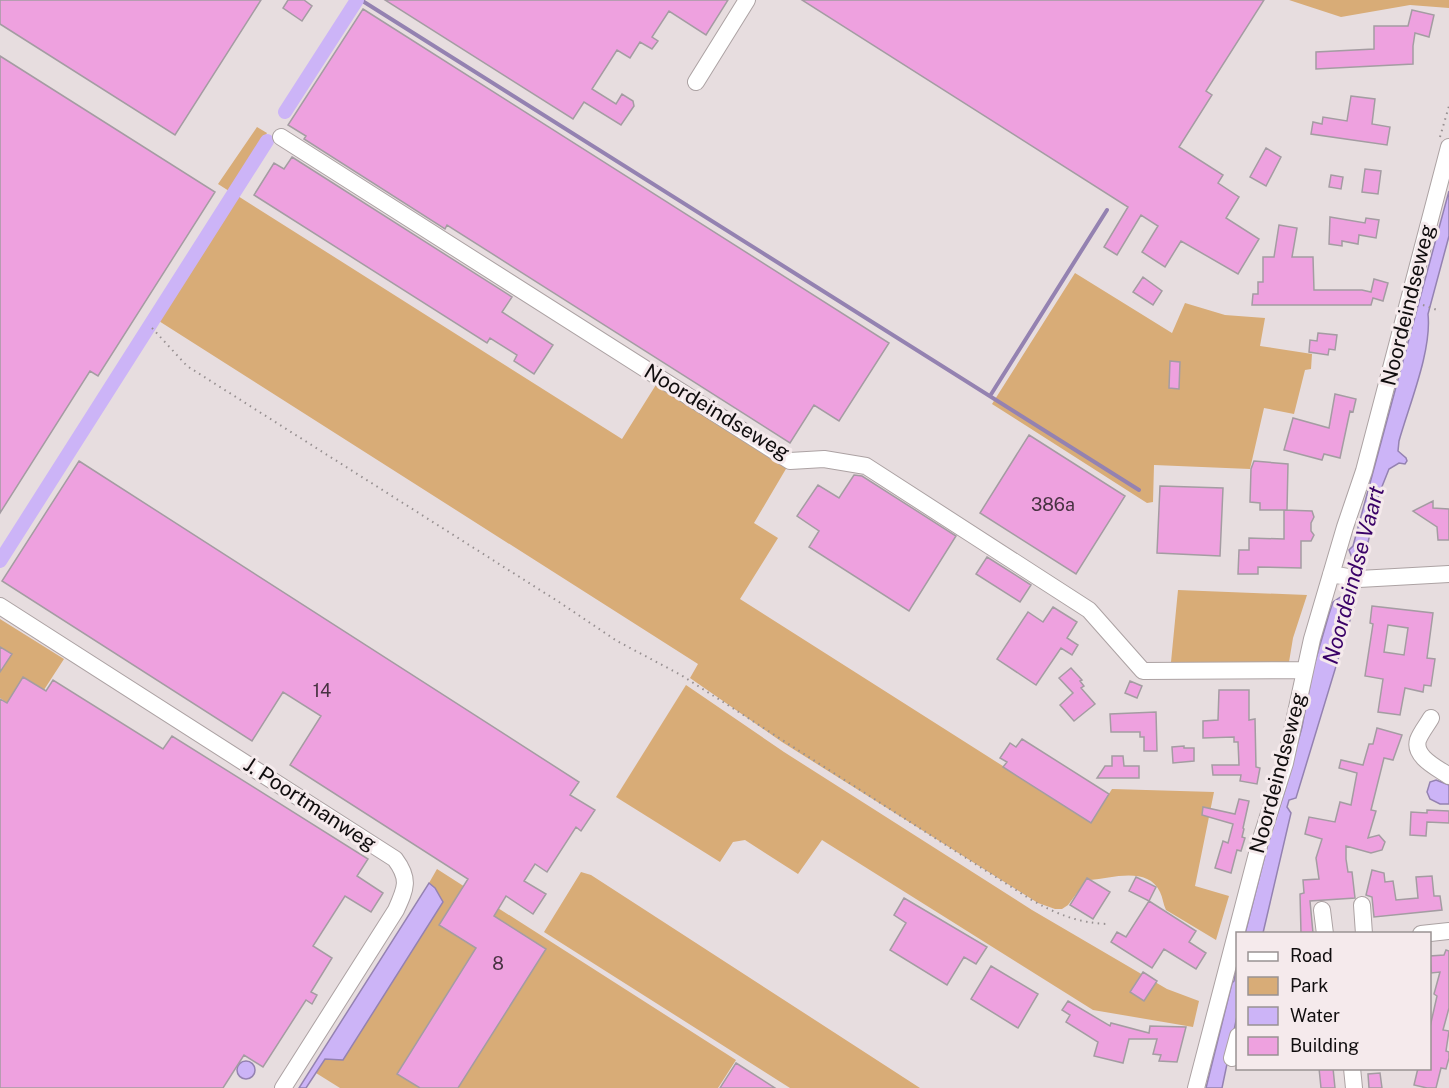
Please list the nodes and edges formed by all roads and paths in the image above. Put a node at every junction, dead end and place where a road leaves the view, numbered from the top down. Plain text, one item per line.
1 (747, 0) edge
2 (696, 81) dead end
3 (281, 137) dead end
4 (1449, 147) edge
5 (1420, 305) dead end
6 (1440, 311) dead end
7 (152, 328) dead end
8 (1331, 574) junction
9 (1449, 574) edge
10 (0, 606) edge
11 (1299, 670) junction
12 (1431, 718) dead end
13 (1449, 776) edge
14 (1362, 905) dead end
15 (1322, 910) dead end
16 (1108, 924) dead end
17 (1449, 931) edge
18 (1242, 932) edge
19 (1325, 932) edge
20 (1364, 932) edge
21 (1431, 932) edge
22 (1236, 962) edge
23 (1233, 978) edge
24 (1236, 1043) edge
25 (1232, 1058) dead end
26 (1352, 1070) edge
27 (283, 1088) edge
28 (1196, 1088) edge
29 (1354, 1088) edge

1 - 2 street
3 - 11 street, Noordeindseweg
4 - 8 street, Noordeindseweg
5 - 6 path
7 - 16 path
8 - 9 street
8 - 11 street, Noordeindseweg
10 - 27 street, J. Poortmanweg
11 - 18 street, Noordeindseweg
12 - 13 street
14 - 20 street
15 - 19 street
17 - 21 street
22 - 23 street, Noordeindseweg
23 - 28 street, Noordeindseweg
24 - 25 street
26 - 29 street

